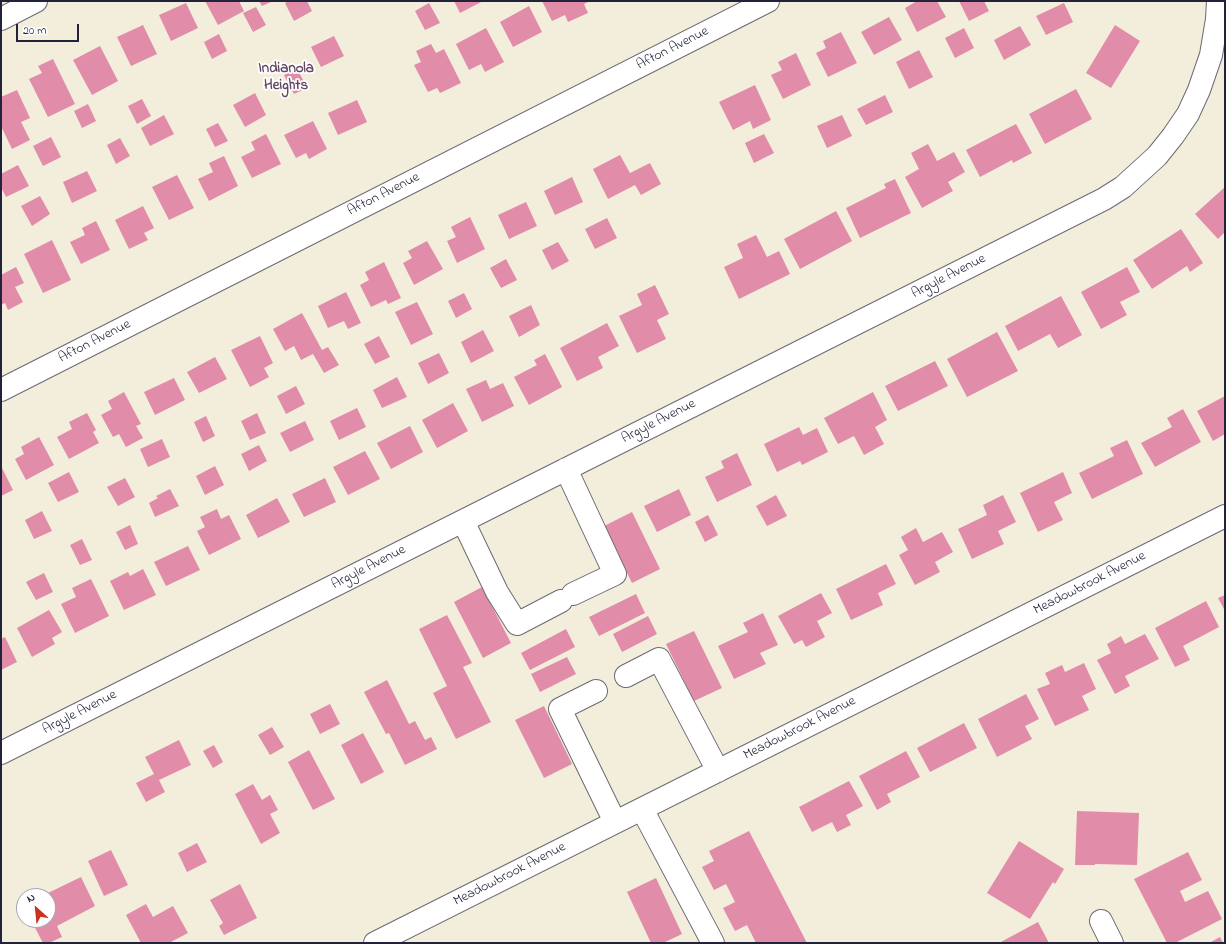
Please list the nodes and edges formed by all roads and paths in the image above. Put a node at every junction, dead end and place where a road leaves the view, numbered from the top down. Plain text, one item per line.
1 (36, 1) edge
2 (768, 1) edge
3 (1218, 1) edge
4 (1, 19) edge
5 (1, 390) edge
6 (566, 469) junction
7 (1225, 516) edge
8 (463, 521) junction
9 (626, 676) dead end
10 (596, 691) dead end
11 (1, 753) edge
12 (718, 771) junction
13 (642, 809) junction
14 (615, 822) junction
15 (1101, 921) dead end
16 (375, 943) edge
17 (713, 943) edge
18 (1112, 943) edge

1 - 4 street
2 - 5 street, Afton Avenue
3 - 6 street, Argyle Avenue
6 - 8 street, Argyle Avenue
6 - 8 street
7 - 12 street, Meadowbrook Avenue
8 - 11 street, Argyle Avenue
9 - 12 street
10 - 14 street
12 - 13 street, Meadowbrook Avenue
13 - 14 street, Meadowbrook Avenue
13 - 17 street
14 - 16 street, Meadowbrook Avenue
15 - 18 street

